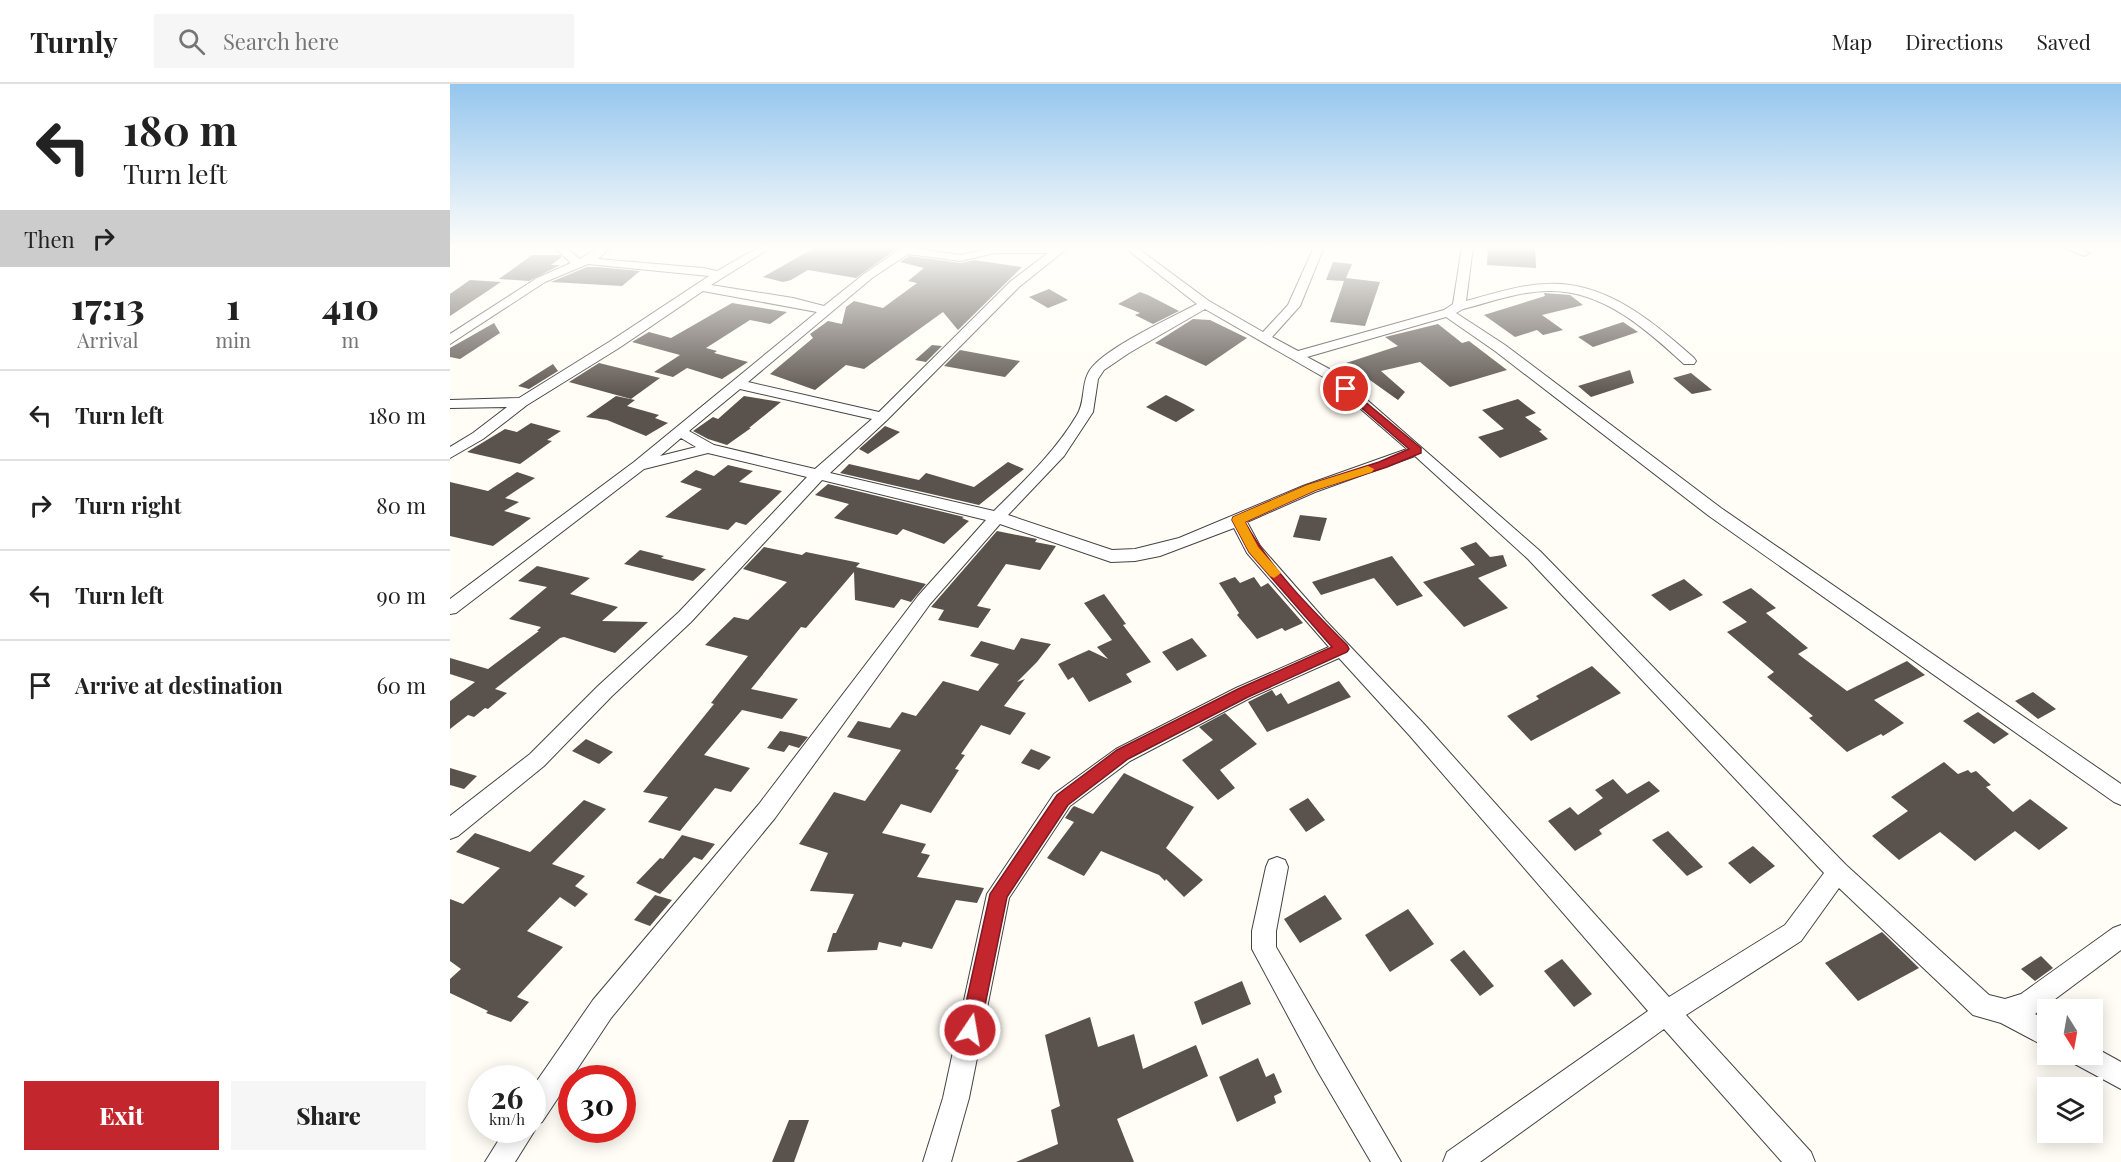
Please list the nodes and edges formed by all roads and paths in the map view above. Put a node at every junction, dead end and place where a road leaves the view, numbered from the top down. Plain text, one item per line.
1 (515, 297) edge
2 (686, 297) edge
3 (769, 297) edge
4 (844, 297) edge
5 (1003, 297) edge
6 (1197, 297) edge
7 (1298, 297) edge
8 (1456, 297) edge
9 (1505, 297) edge
10 (1596, 297) edge
11 (1205, 304) junction
12 (1453, 309) junction
13 (828, 311) junction
14 (1266, 336) junction
15 (450, 340) edge
16 (1299, 355) junction
17 (1689, 361) dead end
18 (738, 384) junction
19 (522, 402) junction
20 (450, 404) edge
21 (882, 417) junction
22 (679, 431) junction
23 (709, 448) junction
24 (1417, 450) junction
25 (450, 453) edge
26 (639, 465) junction
27 (817, 476) junction
28 (997, 517) junction
29 (1238, 520) junction
30 (450, 608) edge
31 (1342, 649) junction
32 (2121, 796) edge
33 (450, 829) edge
34 (1278, 867) dead end
35 (1838, 872) junction
36 (2121, 936) edge
37 (2005, 1012) junction
38 (1666, 1013) junction
39 (2037, 1029) edge
40 (2102, 1065) edge
41 (2121, 1076) edge
42 (546, 1091) edge
43 (512, 1143) edge
44 (499, 1162) edge
45 (937, 1162) edge
46 (1388, 1162) edge
47 (1457, 1162) edge
48 (1801, 1162) edge

1 - 15 street
2 - 19 street
3 - 13 street
4 - 13 street
5 - 21 street
6 - 11 street
7 - 14 street
8 - 12 street
9 - 12 street
10 - 17 street
11 - 14 street
11 - 28 street
12 - 16 street
12 - 32 street
13 - 18 street
14 - 16 street
16 - 24 street
18 - 21 street
18 - 22 street
19 - 20 street
19 - 25 street
21 - 27 street
22 - 23 street
22 - 26 street
23 - 26 street
23 - 27 street
24 - 29 street
24 - 35 street
26 - 30 street
27 - 28 street
27 - 33 street
28 - 29 street
28 - 42 street
29 - 31 street
31 - 38 street
31 - 45 street
34 - 46 street
35 - 37 street
35 - 38 street
36 - 37 street
37 - 39 street
38 - 47 street
38 - 48 street
40 - 41 street
43 - 44 street

